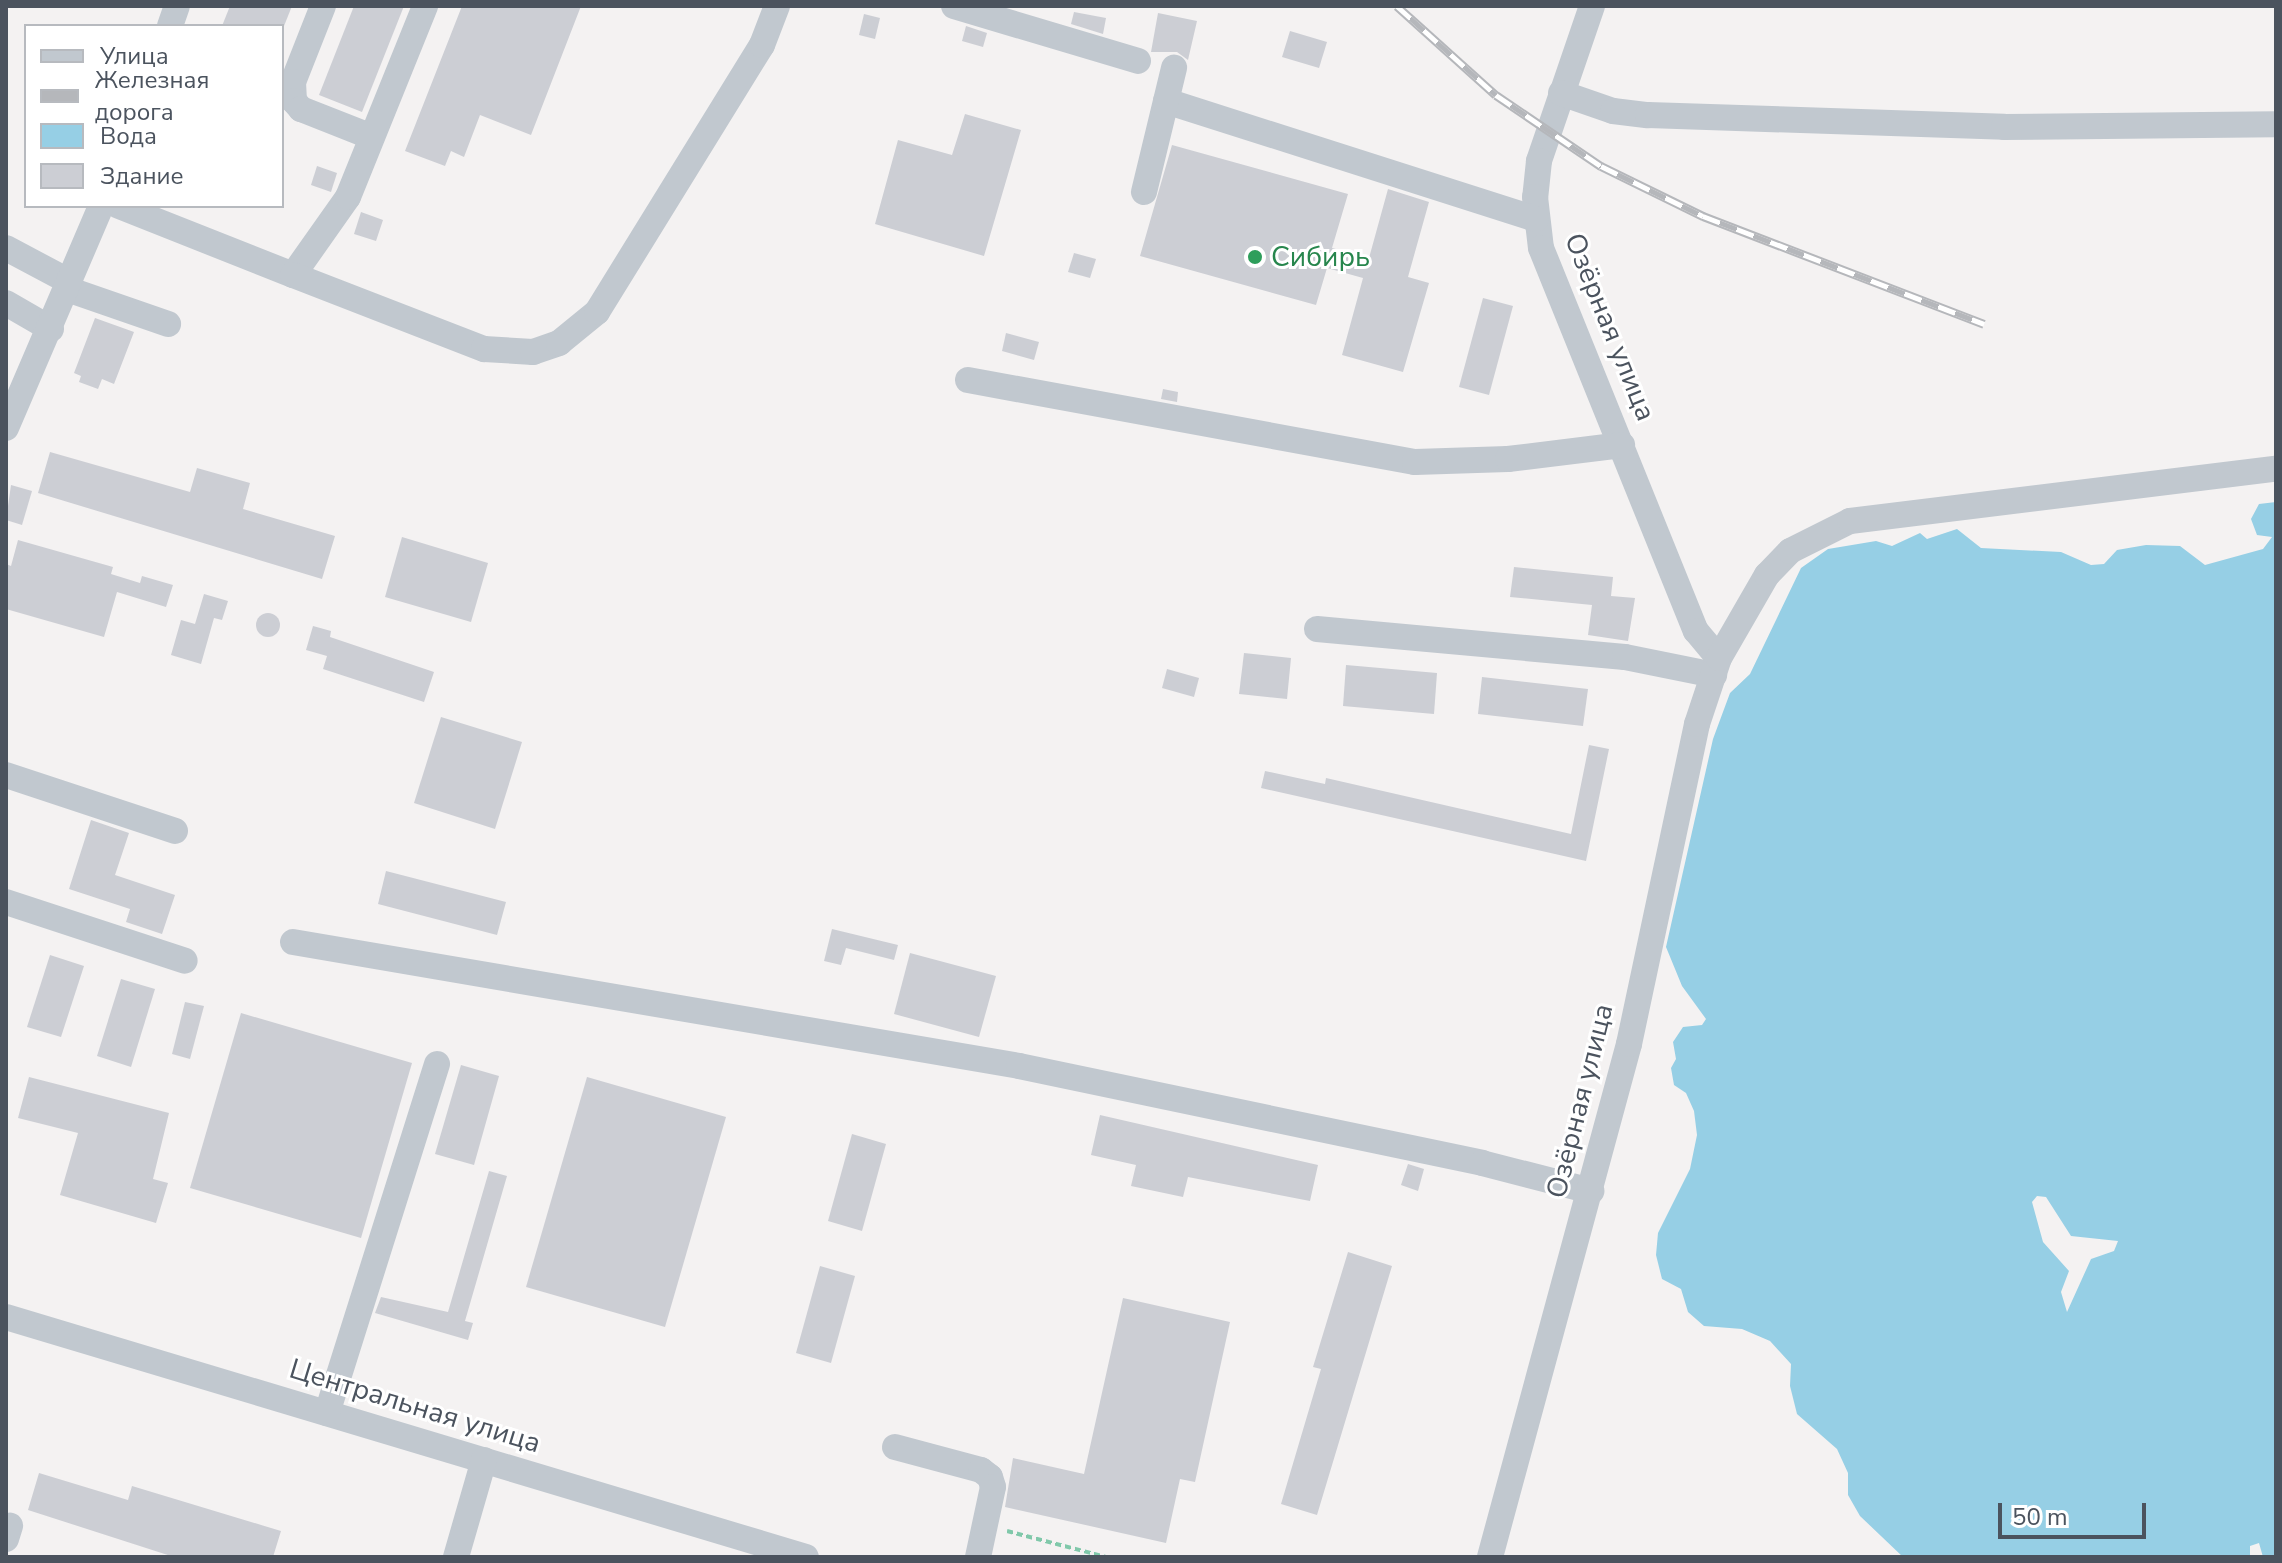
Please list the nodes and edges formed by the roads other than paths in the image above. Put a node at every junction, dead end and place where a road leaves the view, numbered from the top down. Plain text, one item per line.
1 (323, 6) edge
2 (425, 6) edge
3 (777, 6) edge
4 (954, 6) edge
5 (1592, 6) edge
6 (1138, 61) dead end
7 (1174, 68) dead end
8 (1561, 93) junction
9 (1166, 101) junction
10 (2276, 124) edge
11 (372, 137) junction
12 (1144, 192) dead end
13 (100, 208) edge
14 (124, 208) edge
15 (1536, 219) junction
16 (6, 248) edge
17 (293, 275) junction
18 (68, 286) junction
19 (6, 303) edge
20 (168, 324) dead end
21 (51, 329) junction
22 (968, 380) dead end
23 (6, 428) edge
24 (1622, 445) junction
25 (2276, 469) edge
26 (1317, 629) dead end
27 (1716, 666) junction
28 (6, 775) edge
29 (175, 831) dead end
30 (6, 902) edge
31 (293, 942) dead end
32 (185, 961) dead end
33 (437, 1064) dead end
34 (1591, 1191) junction
35 (6, 1317) edge
36 (327, 1413) junction
37 (895, 1447) dead end
38 (484, 1460) junction
39 (456, 1557) edge
40 (806, 1557) edge
41 (978, 1557) edge
42 (1490, 1557) edge

1 - 11 street
2 - 11 street
3 - 17 street
4 - 6 street
5 - 8 street, Озёрная улица
7 - 9 street
8 - 10 street
8 - 15 street, Озёрная улица
9 - 12 street
9 - 15 street
11 - 17 street
13 - 18 street
14 - 17 street
15 - 24 street, Озёрная улица
16 - 18 street
18 - 20 street
18 - 21 street
19 - 21 street
21 - 23 street
22 - 24 street
24 - 27 street, Озёрная улица
25 - 27 street, Озёрная улица
26 - 27 street
27 - 34 street, Озёрная улица
28 - 29 street
30 - 32 street
31 - 34 street
33 - 36 street
34 - 42 street, Озёрная улица
35 - 36 street, Центральная улица
36 - 38 street, Центральная улица
37 - 41 street
38 - 39 street
38 - 40 street, Центральная улица

